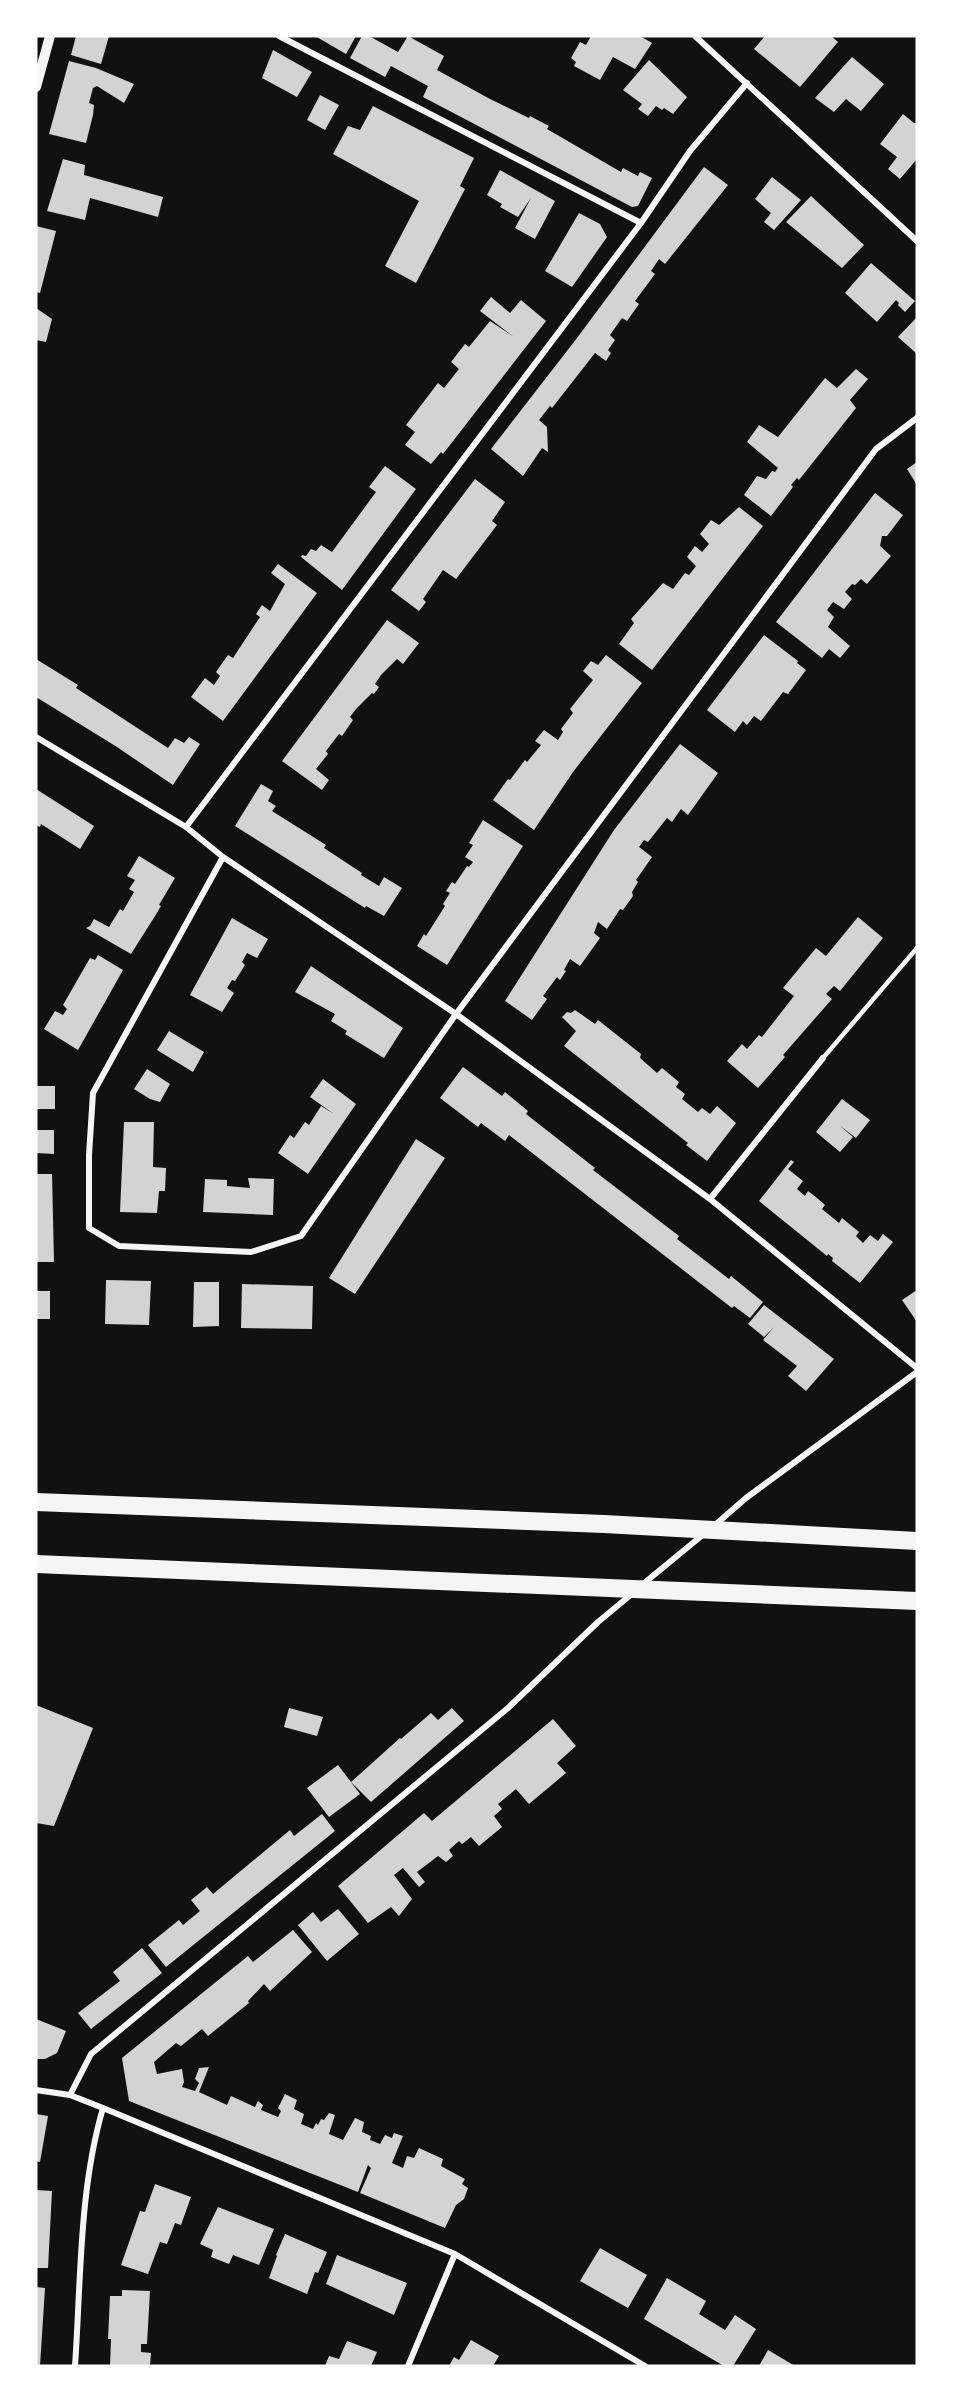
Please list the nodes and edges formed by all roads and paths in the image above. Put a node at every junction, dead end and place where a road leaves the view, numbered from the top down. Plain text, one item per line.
1 (50, 36) edge
2 (279, 36) edge
3 (695, 36) edge
4 (747, 83) junction
5 (36, 87) edge
6 (641, 224) junction
7 (917, 241) edge
8 (917, 418) edge
9 (36, 737) edge
10 (186, 827) junction
11 (223, 857) junction
12 (917, 948) edge
13 (456, 1014) junction
14 (823, 1058) joint
15 (710, 1199) junction
16 (917, 1368) edge
17 (917, 1372) edge
18 (36, 1502) edge
19 (917, 1541) edge
20 (36, 1564) edge
21 (917, 1601) edge
22 (36, 2090) edge
23 (69, 2095) junction
24 (104, 2108) junction
25 (455, 2254) junction
26 (75, 2366) edge
27 (408, 2366) edge
28 (645, 2366) edge

1 - 5 street
2 - 6 street
3 - 4 street
4 - 6 street
4 - 7 street
6 - 10 street
8 - 13 street
9 - 10 street
10 - 11 street
11 - 13 street
11 - 13 street
12 - 14 lane
13 - 15 street
14 - 15 street
15 - 16 street
17 - 23 street
18 - 19 highway
20 - 21 highway
22 - 23 street
23 - 24 street
24 - 25 street
24 - 26 street
25 - 27 street
25 - 28 street

